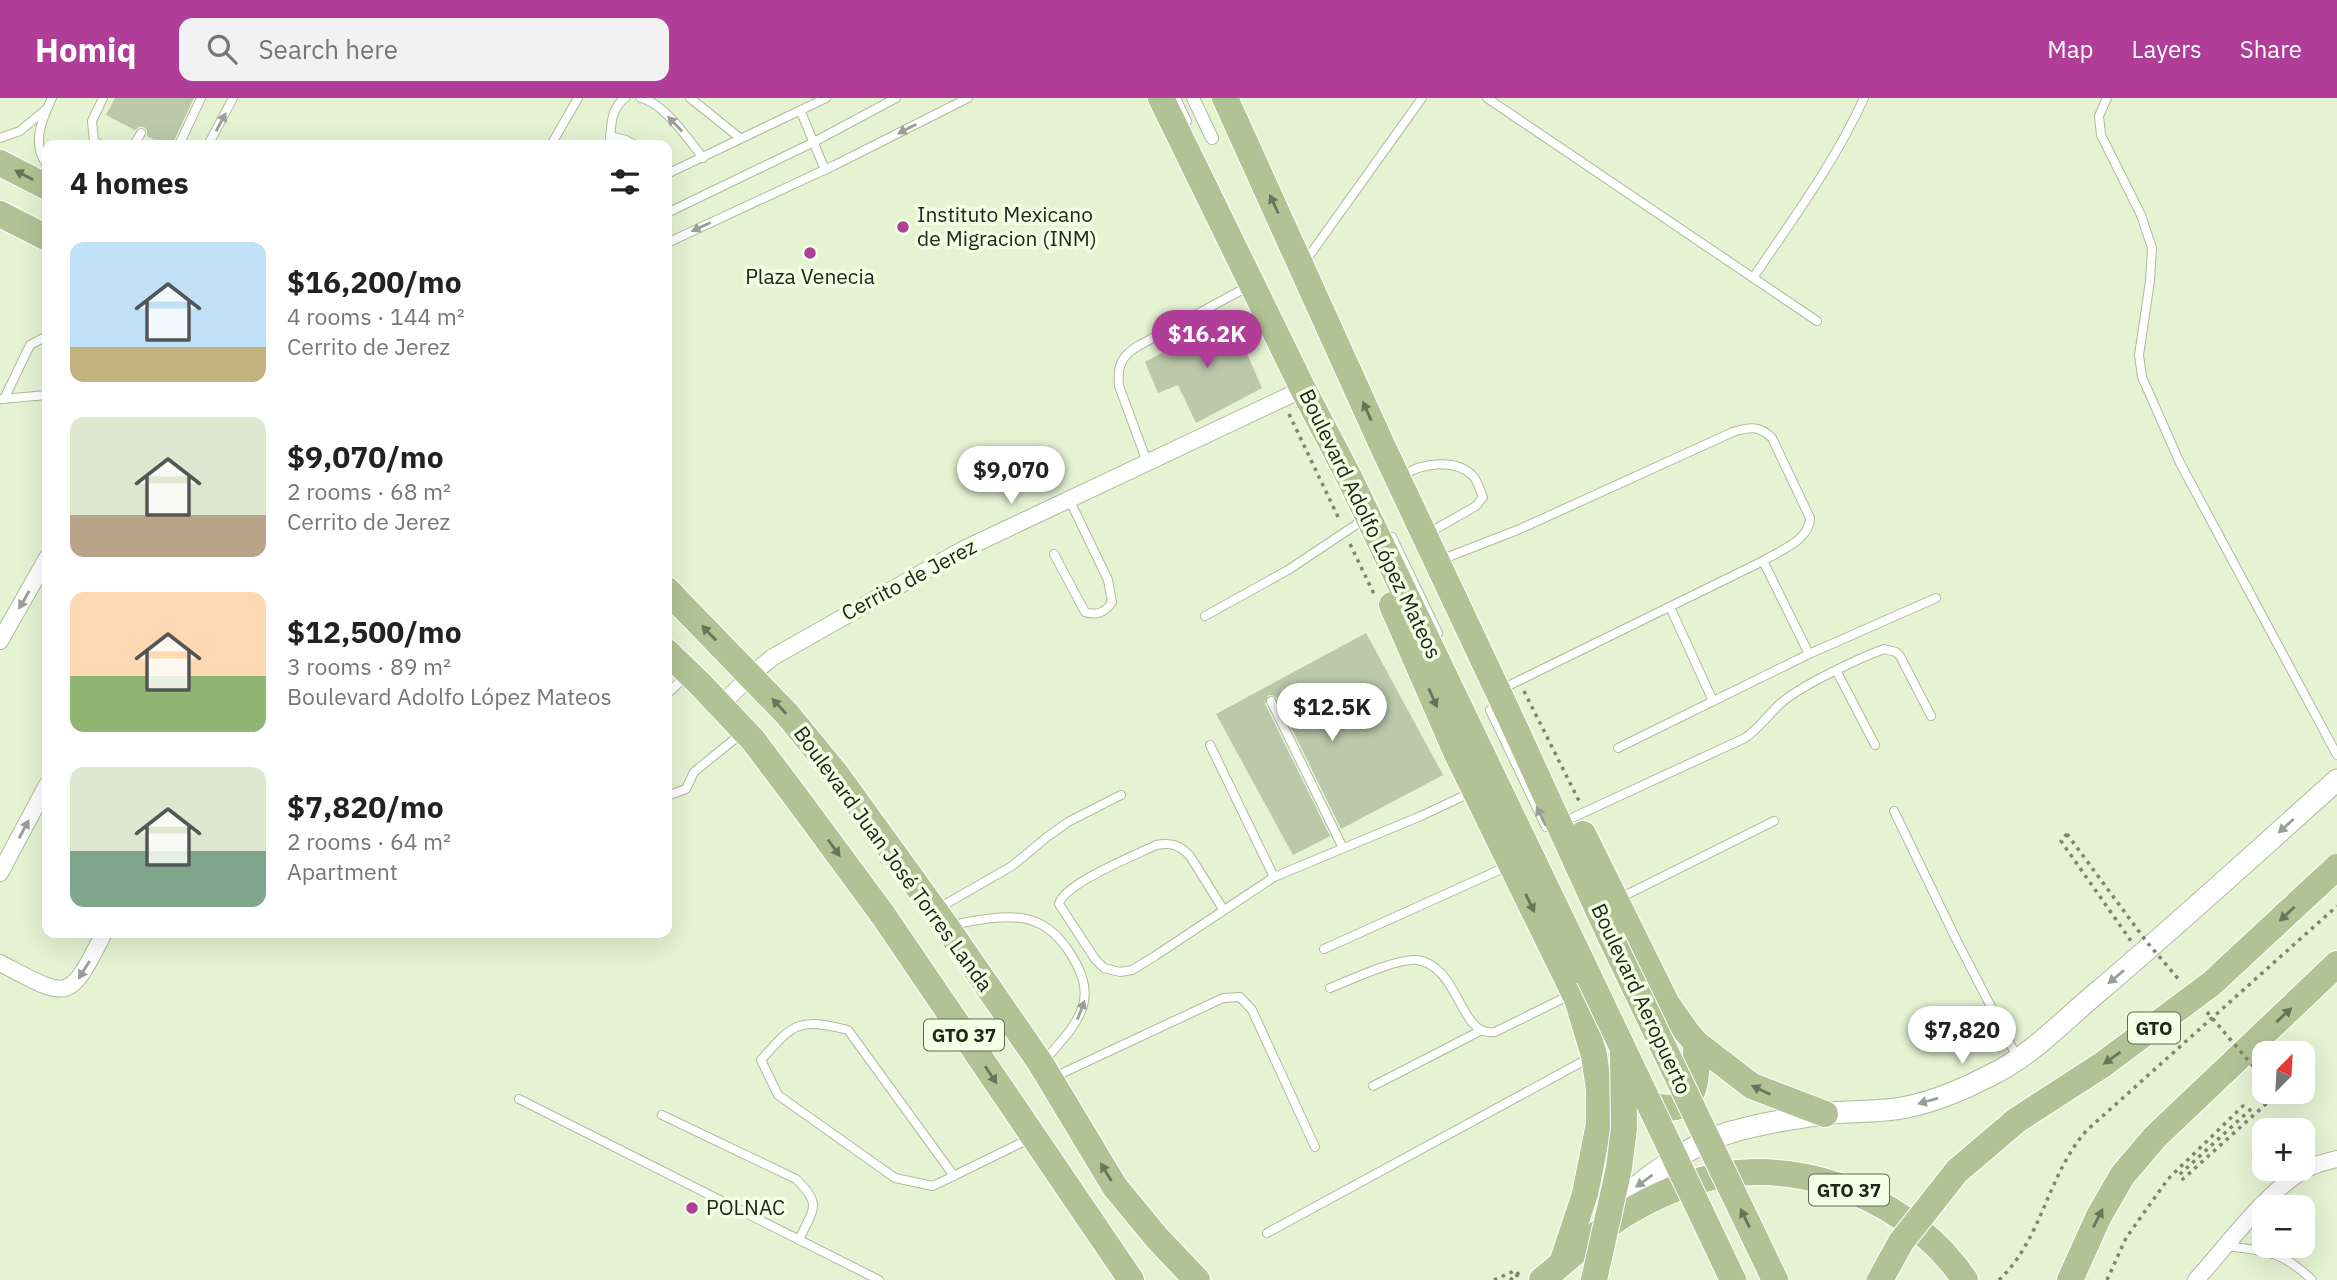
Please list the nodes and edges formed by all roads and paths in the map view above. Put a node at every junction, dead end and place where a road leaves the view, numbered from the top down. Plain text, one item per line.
1 (52, 98) edge
2 (103, 98) edge
3 (201, 98) edge
4 (233, 98) edge
5 (578, 98) edge
6 (625, 98) edge
7 (641, 98) edge
8 (690, 98) edge
9 (826, 98) edge
10 (896, 98) edge
11 (968, 98) edge
12 (1161, 98) edge
13 (1176, 98) edge
14 (1193, 98) edge
15 (1225, 98) edge
16 (1422, 98) edge
17 (1488, 98) edge
18 (1864, 98) edge
19 (2107, 98) edge
20 (47, 108) junction
21 (801, 112) junction
22 (141, 133) dead end
23 (1193, 134) dead end
24 (0, 138) edge
25 (740, 138) junction
26 (1212, 138) dead end
27 (94, 140) edge
28 (137, 140) edge
29 (181, 140) edge
30 (211, 140) edge
31 (554, 140) edge
32 (610, 140) edge
33 (812, 143) junction
34 (42, 158) edge
35 (703, 158) junction
36 (0, 163) edge
37 (825, 170) junction
38 (672, 172) edge
39 (42, 184) edge
40 (672, 211) edge
41 (0, 214) edge
42 (42, 235) edge
43 (672, 241) edge
44 (1302, 265) junction
45 (1753, 278) junction
46 (1252, 284) junction
47 (1817, 321) dead end
48 (42, 339) edge
49 (1292, 394) junction
50 (42, 395) edge
51 (2, 399) edge
52 (1382, 445) junction
53 (1147, 463) junction
54 (1348, 475) junction
55 (1404, 475) junction
56 (1069, 499) junction
57 (1351, 528) junction
58 (1434, 530) junction
59 (1389, 531) dead end
60 (1054, 554) dead end
61 (1448, 557) junction
62 (1762, 561) junction
63 (42, 567) edge
64 (1374, 594) dead end
65 (672, 595) edge
66 (1936, 598) dead end
67 (1670, 607) junction
68 (1205, 616) dead end
69 (1440, 637) dead end
70 (0, 641) edge
71 (1809, 654) junction
72 (672, 657) edge
73 (1837, 672) junction
74 (689, 673) junction
75 (751, 675) junction
76 (1510, 685) junction
77 (672, 689) edge
78 (1272, 701) dead end
79 (1713, 701) junction
80 (720, 706) junction
81 (1931, 716) dead end
82 (1489, 717) junction
83 (744, 731) junction
84 (1210, 745) dead end
85 (1875, 745) dead end
86 (1618, 748) dead end
87 (2337, 755) edge
88 (2337, 780) edge
89 (1475, 790) junction
90 (42, 794) edge
91 (672, 794) edge
92 (1122, 795) dead end
93 (1894, 811) dead end
94 (1574, 817) junction
95 (1774, 821) dead end
96 (1548, 832) dead end
97 (2067, 834) dead end
98 (1343, 848) junction
99 (1511, 865) junction
100 (2337, 867) edge
101 (0, 873) edge
102 (1274, 877) junction
103 (1615, 900) junction
104 (2337, 906) edge
105 (1223, 909) junction
106 (940, 918) junction
107 (1573, 921) dead end
108 (101, 938) edge
109 (1324, 948) dead end
110 (0, 964) edge
111 (2337, 964) edge
112 (1597, 972) dead end
113 (2185, 987) dead end
114 (1330, 988) dead end
115 (1576, 996) junction
116 (2201, 1005) dead end
117 (1480, 1031) junction
118 (1696, 1043) junction
119 (1622, 1044) junction
120 (1594, 1055) junction
121 (2018, 1059) junction
122 (2252, 1065) edge
123 (1045, 1072) junction
124 (1373, 1086) dead end
125 (519, 1099) dead end
126 (2266, 1104) edge
127 (1825, 1114) junction
128 (662, 1115) dead end
129 (1033, 1137) junction
130 (1315, 1147) dead end
131 (2337, 1159) edge
132 (954, 1176) junction
133 (1137, 1215) junction
134 (1267, 1233) dead end
135 (799, 1240) junction
136 (2227, 1246) junction
137 (1562, 1263) junction
138 (1534, 1273) edge
139 (879, 1280) edge
140 (1130, 1280) edge
141 (1182, 1280) edge
142 (1197, 1280) edge
143 (1494, 1280) edge
144 (1510, 1280) edge
145 (1520, 1280) edge
146 (1594, 1280) edge
147 (1733, 1280) edge
148 (1775, 1280) edge
149 (1880, 1280) edge
150 (1965, 1280) edge
151 (1999, 1280) edge
152 (2070, 1280) edge
153 (2107, 1280) edge
154 (2196, 1280) edge
155 (2312, 1280) edge

1 - 20 lane
2 - 27 lane
3 - 29 lane
30 -> 4 lane
5 - 31 lane
6 - 32 lane
35 -> 7 lane
8 - 25 lane
9 - 21 lane
10 - 33 lane
11 -> 37 lane
12 - 46 main road, Boulevard Adolfo López Mateos
13 - 23 lane
14 - 26 street
44 -> 15 main road, Boulevard Adolfo López Mateos
16 - 44 lane
17 - 45 lane
18 - 45 lane
19 - 87 lane
20 - 24 lane
20 - 34 lane
21 - 25 lane
21 - 33 lane
22 - 28 lane
25 - 35 lane
33 - 37 lane
33 - 40 lane
35 - 38 lane
39 -> 36 main road
37 -> 43 lane
41 - 42 main road
52 -> 44 main road, Boulevard Adolfo López Mateos
45 - 47 lane
46 - 49 main road, Boulevard Adolfo López Mateos
46 - 53 lane
48 - 51 lane
49 - 53 street, Cerrito de Jerez
49 - 54 main road, Boulevard Adolfo López Mateos
49 - 57 path
50 - 51 lane
52 - 55 main road
52 - 82 main road, Boulevard Adolfo López Mateos
53 - 56 street, Cerrito de Jerez
54 - 57 main road
54 - 82 main road, Boulevard Adolfo López Mateos
55 - 58 main road
55 - 58 lane
56 - 60 lane
56 - 75 street, Cerrito de Jerez
57 - 64 path
57 - 68 lane
57 -> 89 main road
58 - 61 main road
59 - 69 lane
61 - 62 lane
61 - 76 main road
62 - 67 lane
62 - 71 lane
63 -> 70 street
75 -> 65 main road, Boulevard Juan José Torres Landa / GTO 37
66 - 71 lane
67 - 76 lane
67 - 79 lane
71 - 79 lane
72 - 74 main road, Boulevard Juan José Torres Landa / GTO 37
73 - 81 lane
73 - 85 lane
73 - 94 lane
74 - 77 lane
74 - 80 main road, Boulevard Juan José Torres Landa / GTO 37
75 - 80 street, Cerrito de Jerez
106 -> 75 main road, Boulevard Juan José Torres Landa / GTO 37
76 - 94 main road
78 - 98 lane
79 - 86 lane
80 - 83 main road, Boulevard Juan José Torres Landa / GTO 37
96 -> 82 lane
82 - 119 main road, Boulevard Aeropuerto, bridge
148 -> 82 main road, Boulevard Aeropuerto, bridge
83 - 91 lane
83 -> 129 main road, Boulevard Juan José Torres Landa / GTO 37
84 - 102 lane
88 -> 121 street
89 - 98 lane
89 - 99 main road
101 -> 90 street
92 - 106 lane
93 - 121 lane
94 - 103 main road
95 - 103 lane
97 - 113 path, bridge
98 - 102 lane
99 - 109 lane
99 -> 115 main road
100 -> 149 main road, GTO, bridge
102 - 105 lane
103 - 118 main road
104 - 151 path
105 - 105 lane
106 - 123 main road, Boulevard Juan José Torres Landa / GTO 37
123 -> 106 lane
107 - 112 lane
108 -> 110 street
152 -> 111 main road
114 - 117 lane
115 - 117 lane
115 - 118 main road
115 - 120 main road
116 - 122 path, bridge
117 - 124 lane
127 -> 118 main road
119 - 146 main road, bridge
119 - 147 main road, Boulevard Aeropuerto, bridge
120 - 134 lane
120 - 137 main road
121 -> 127 street
123 - 130 lane
133 -> 123 main road, Boulevard Juan José Torres Landa / GTO 37
125 - 135 lane
126 - 153 path
127 -> 137 street
128 - 135 lane
129 - 132 lane
129 - 140 main road, Boulevard Juan José Torres Landa / GTO 37
131 - 136 street
132 - 132 lane
133 - 141 main road
133 - 142 main road, Boulevard Juan José Torres Landa / GTO 37
135 - 139 lane
136 - 154 street
136 - 155 lane
137 - 138 main road, GTO 37
137 - 150 main road, GTO 37, bridge
138 - 144 path
143 - 145 path, bridge

